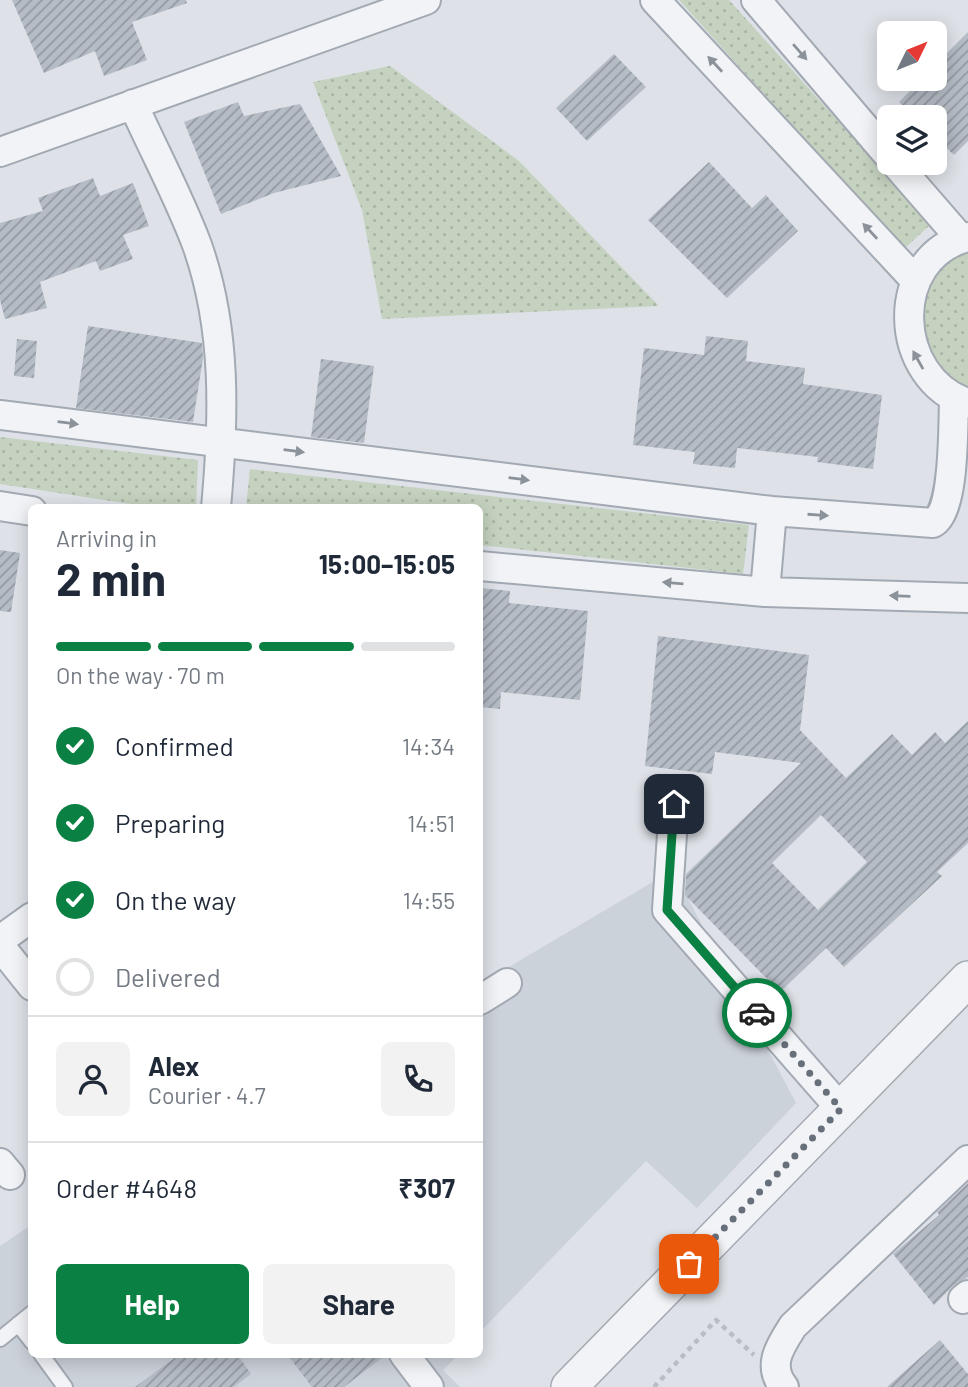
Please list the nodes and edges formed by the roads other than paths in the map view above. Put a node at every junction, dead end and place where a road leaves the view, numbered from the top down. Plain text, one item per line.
1 (426, 0) edge
2 (655, 0) edge
3 (755, 0) edge
4 (132, 104) junction
5 (877, 142) edge
6 (0, 152) edge
7 (906, 175) edge
8 (964, 238) edge
9 (916, 281) junction
10 (961, 401) edge
11 (0, 415) edge
12 (222, 442) junction
13 (216, 504) edge
14 (0, 506) edge
15 (28, 510) edge
16 (772, 511) junction
17 (483, 566) edge
18 (765, 592) junction
19 (968, 598) edge
20 (674, 804) dead end
21 (28, 920) edge
22 (0, 940) edge
23 (0, 946) edge
24 (968, 979) edge
25 (28, 981) edge
26 (506, 983) dead end
27 (483, 998) edge
28 (841, 1109) junction
29 (968, 1160) edge
30 (28, 1316) edge
31 (18, 1324) junction
32 (28, 1337) edge
33 (0, 1339) edge
34 (44, 1358) edge
35 (406, 1358) edge
36 (420, 1384) edge
37 (65, 1387) edge
38 (569, 1387) edge
39 (783, 1387) edge

1 - 4 street
9 -> 2 street
3 -> 5 street
4 - 6 street
4 - 12 street
7 - 8 street
8 - 9 street
10 -> 9 street
16 -> 10 street
11 -> 12 street
12 - 13 street
12 -> 16 street
14 - 15 street
16 - 18 street
18 -> 17 street
19 -> 18 street
20 - 28 street
21 - 22 street
23 - 25 street
24 - 28 street
26 - 27 street
28 - 38 street
29 - 39 street
30 - 31 lane
31 - 32 lane
31 - 33 lane
34 - 37 lane
35 - 36 street

